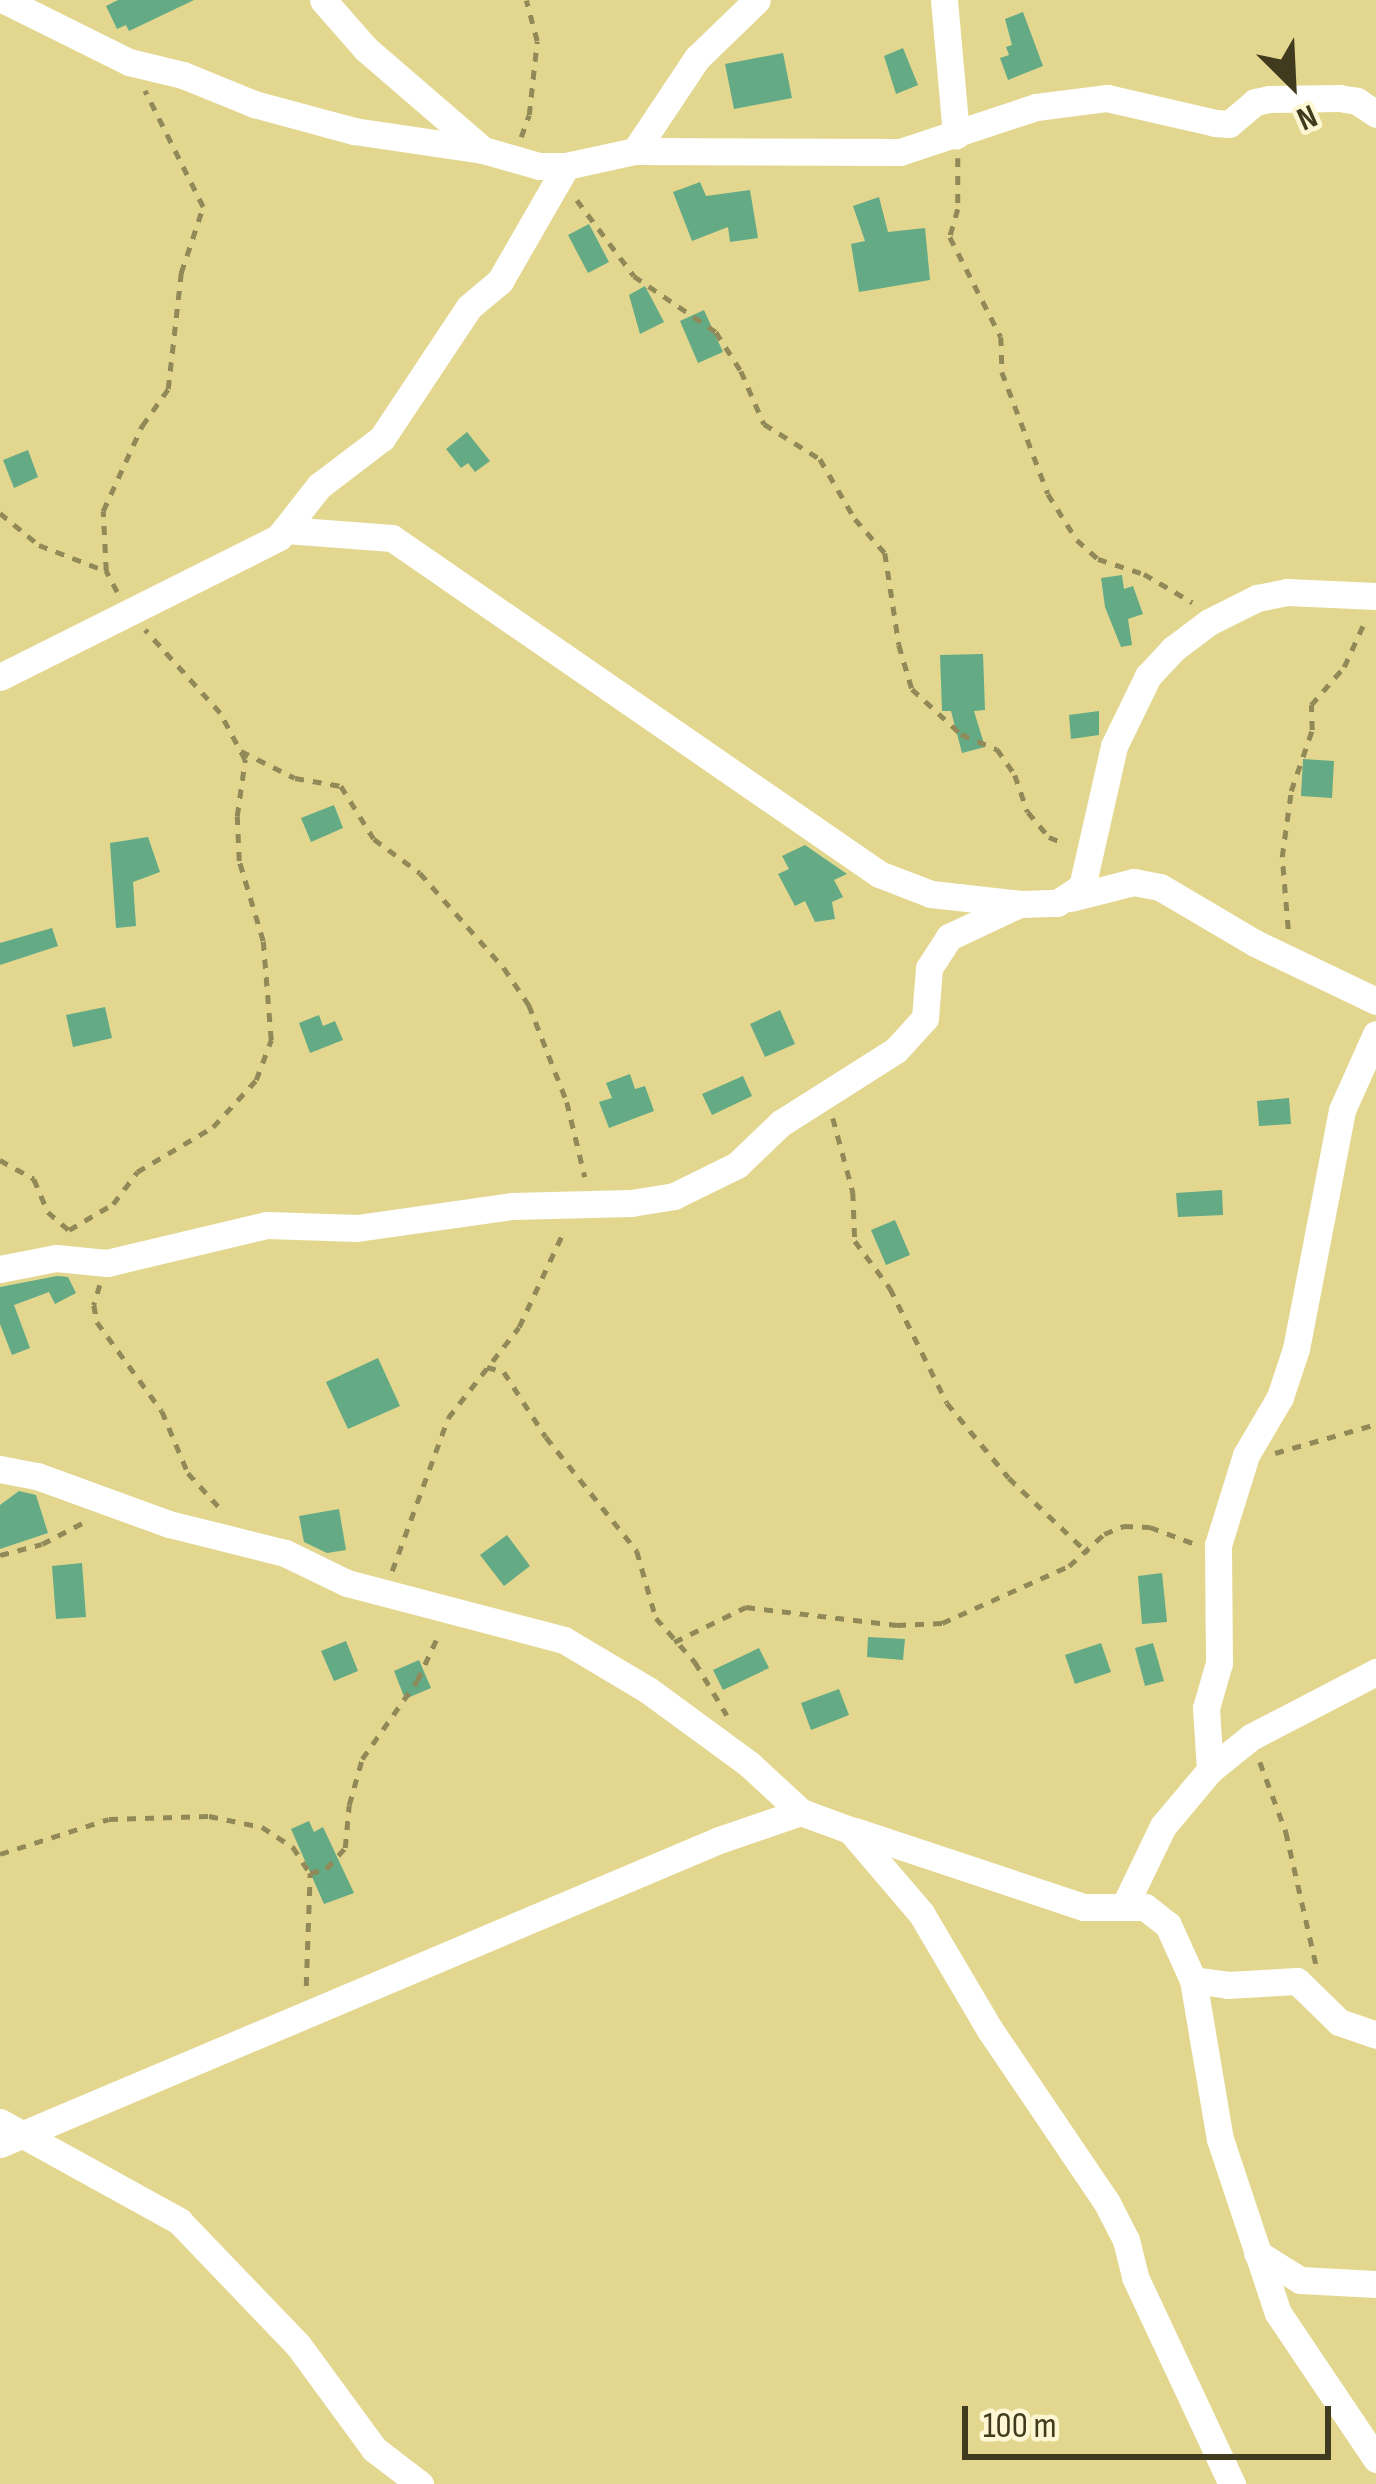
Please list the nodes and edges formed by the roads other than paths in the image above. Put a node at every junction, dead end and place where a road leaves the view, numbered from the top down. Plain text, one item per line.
1 (4, 0) edge
2 (322, 0) edge
3 (757, 0) edge
4 (944, 0) edge
5 (1375, 109) edge
6 (956, 135) junction
7 (483, 150) junction
8 (635, 151) junction
9 (566, 166) junction
10 (286, 530) junction
11 (1375, 596) edge
12 (0, 677) edge
13 (1071, 898) junction
14 (1022, 904) junction
15 (1376, 1001) edge
16 (1376, 1034) edge
17 (0, 1269) edge
18 (0, 1469) edge
19 (1376, 1672) edge
20 (1210, 1770) junction
21 (801, 1812) junction
22 (850, 1830) junction
23 (1124, 1907) junction
24 (1193, 1980) junction
25 (1376, 2035) edge
26 (7, 2134) edge
27 (1257, 2253) junction
28 (1376, 2284) edge
29 (1376, 2459) edge
30 (421, 2484) edge
31 (1232, 2484) edge

1 - 7 street
2 - 7 street
3 - 8 street
4 - 6 street
5 - 6 street
6 - 8 street
7 - 9 street
8 - 9 street
9 - 10 street
10 - 12 street
10 - 14 street
11 - 13 street
13 - 14 street
13 - 15 street
14 - 17 street
16 - 20 street
18 - 21 street
19 - 20 street
20 - 23 street
21 - 22 street
21 - 26 street
22 - 23 street
22 - 31 street
23 - 24 street
24 - 25 street
24 - 27 street
26 - 30 street
27 - 28 street
27 - 29 street

